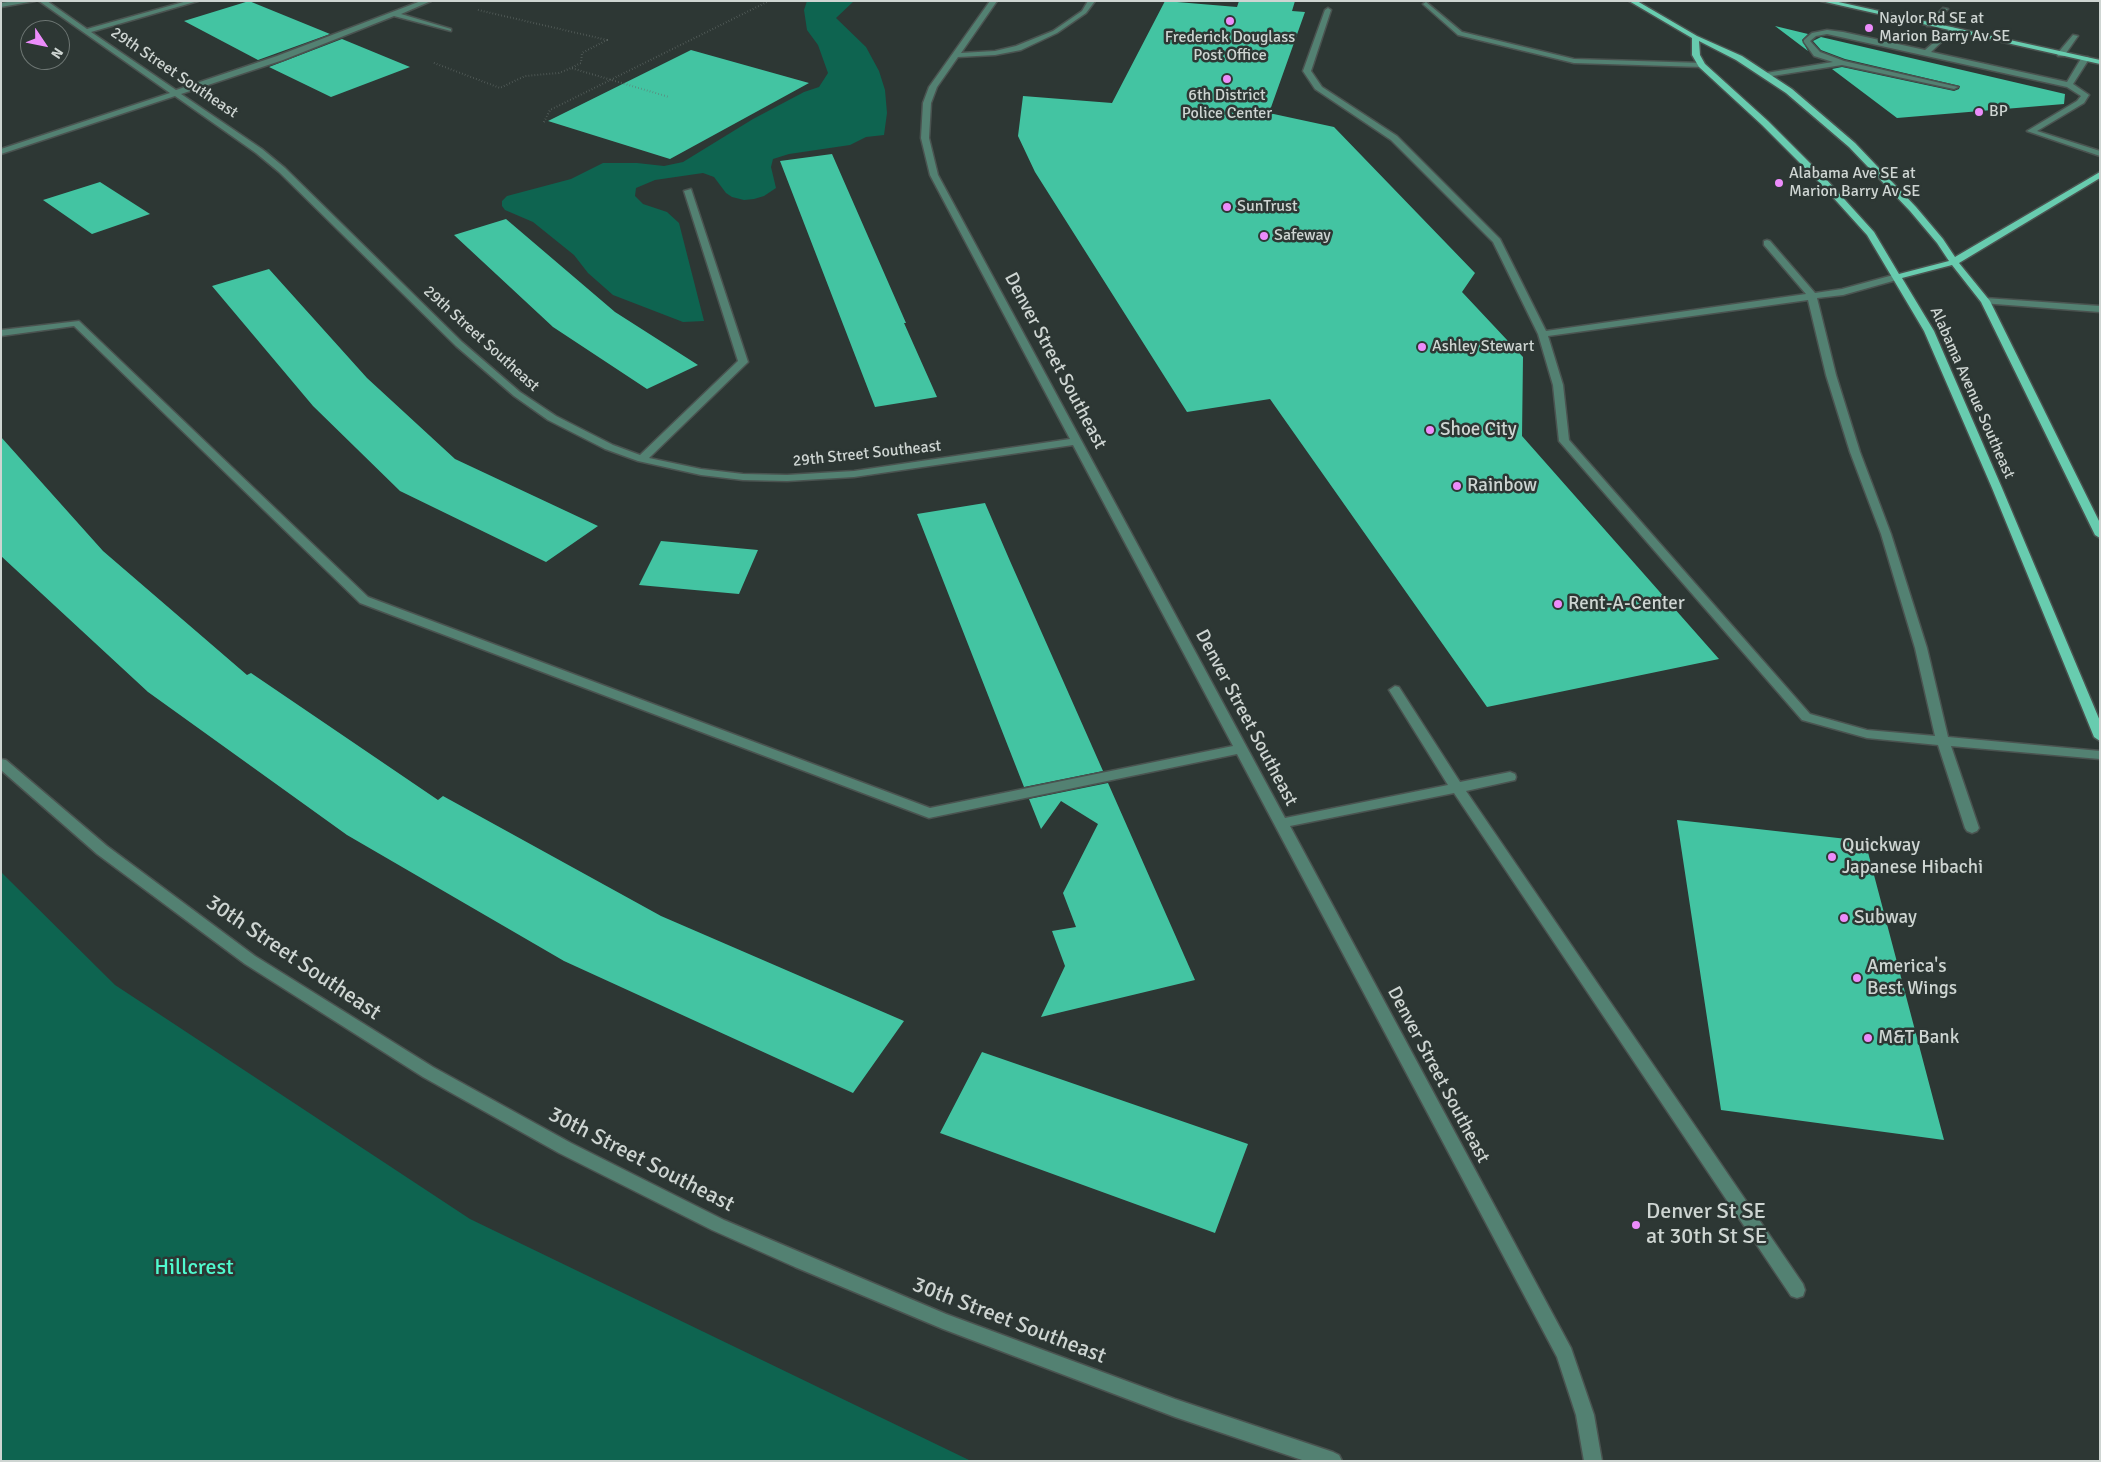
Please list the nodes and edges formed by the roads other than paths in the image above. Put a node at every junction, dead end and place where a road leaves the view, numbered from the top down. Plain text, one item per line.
1 (32, 1) edge
2 (42, 1) edge
3 (195, 1) edge
4 (428, 1) edge
5 (994, 1) edge
6 (1092, 1) edge
7 (1632, 1) edge
8 (1824, 1) edge
9 (1426, 4) dead end
10 (1, 5) edge
11 (1945, 9) dead end
12 (1328, 10) dead end
13 (394, 14) junction
14 (1929, 24) junction
15 (449, 30) dead end
16 (1952, 30) junction
17 (86, 31) junction
18 (2075, 36) dead end
19 (1695, 37) junction
20 (1926, 53) junction
21 (2061, 54) junction
22 (955, 55) junction
23 (2085, 59) junction
24 (2100, 62) edge
25 (1842, 63) junction
26 (1702, 65) junction
27 (1766, 75) junction
28 (2069, 85) junction
29 (1954, 87) dead end
30 (176, 93) junction
31 (1, 152) edge
32 (2100, 154) edge
33 (2100, 174) edge
34 (688, 191) dead end
35 (1767, 243) dead end
36 (1954, 262) junction
37 (1897, 277) junction
38 (1812, 296) junction
39 (1985, 301) junction
40 (2100, 309) edge
41 (1, 333) edge
42 (1543, 334) junction
43 (1076, 441) junction
44 (642, 459) junction
45 (2100, 535) edge
46 (1394, 690) dead end
47 (2100, 737) edge
48 (1943, 741) junction
49 (1242, 749) junction
50 (2100, 755) edge
51 (1, 763) edge
52 (1510, 777) dead end
53 (1457, 788) junction
54 (1282, 824) junction
55 (1972, 828) dead end
56 (1798, 1290) dead end
57 (1333, 1461) edge
58 (1593, 1461) edge

1 - 10 street
2 - 17 street, 29th Street Southeast
3 - 17 street
4 - 13 street
5 - 22 street, Denver Street Southeast
6 - 22 street
7 - 19 main road
8 - 14 main road
9 - 26 street
11 - 14 street
12 - 42 street
13 - 15 street
13 - 30 street
14 - 16 main road
16 - 20 street
16 - 21 main road
17 - 30 street, 29th Street Southeast
18 - 21 street
19 - 26 main road
19 - 27 main road
20 - 25 street
20 - 28 street
21 - 23 main road
22 - 43 street, Denver Street Southeast
23 - 24 main road
23 - 28 street
25 - 27 street
25 - 29 street
26 - 37 main road, Alabama Avenue Southeast
27 - 36 main road
28 - 32 street
30 - 31 street
30 - 44 street, 29th Street Southeast
33 - 36 main road
34 - 44 street
35 - 38 street
36 - 37 main road
36 - 39 main road
37 - 38 street
37 - 47 main road, Alabama Avenue Southeast
38 - 42 street
38 - 48 street
39 - 40 street
39 - 45 main road
41 - 49 street
42 - 48 street
43 - 44 street, 29th Street Southeast
43 - 49 street, Denver Street Southeast
46 - 53 street
48 - 50 street
48 - 55 street
49 - 54 street, Denver Street Southeast
51 - 57 street, 30th Street Southeast
52 - 53 street
53 - 54 street
53 - 56 street
54 - 58 street, Denver Street Southeast

